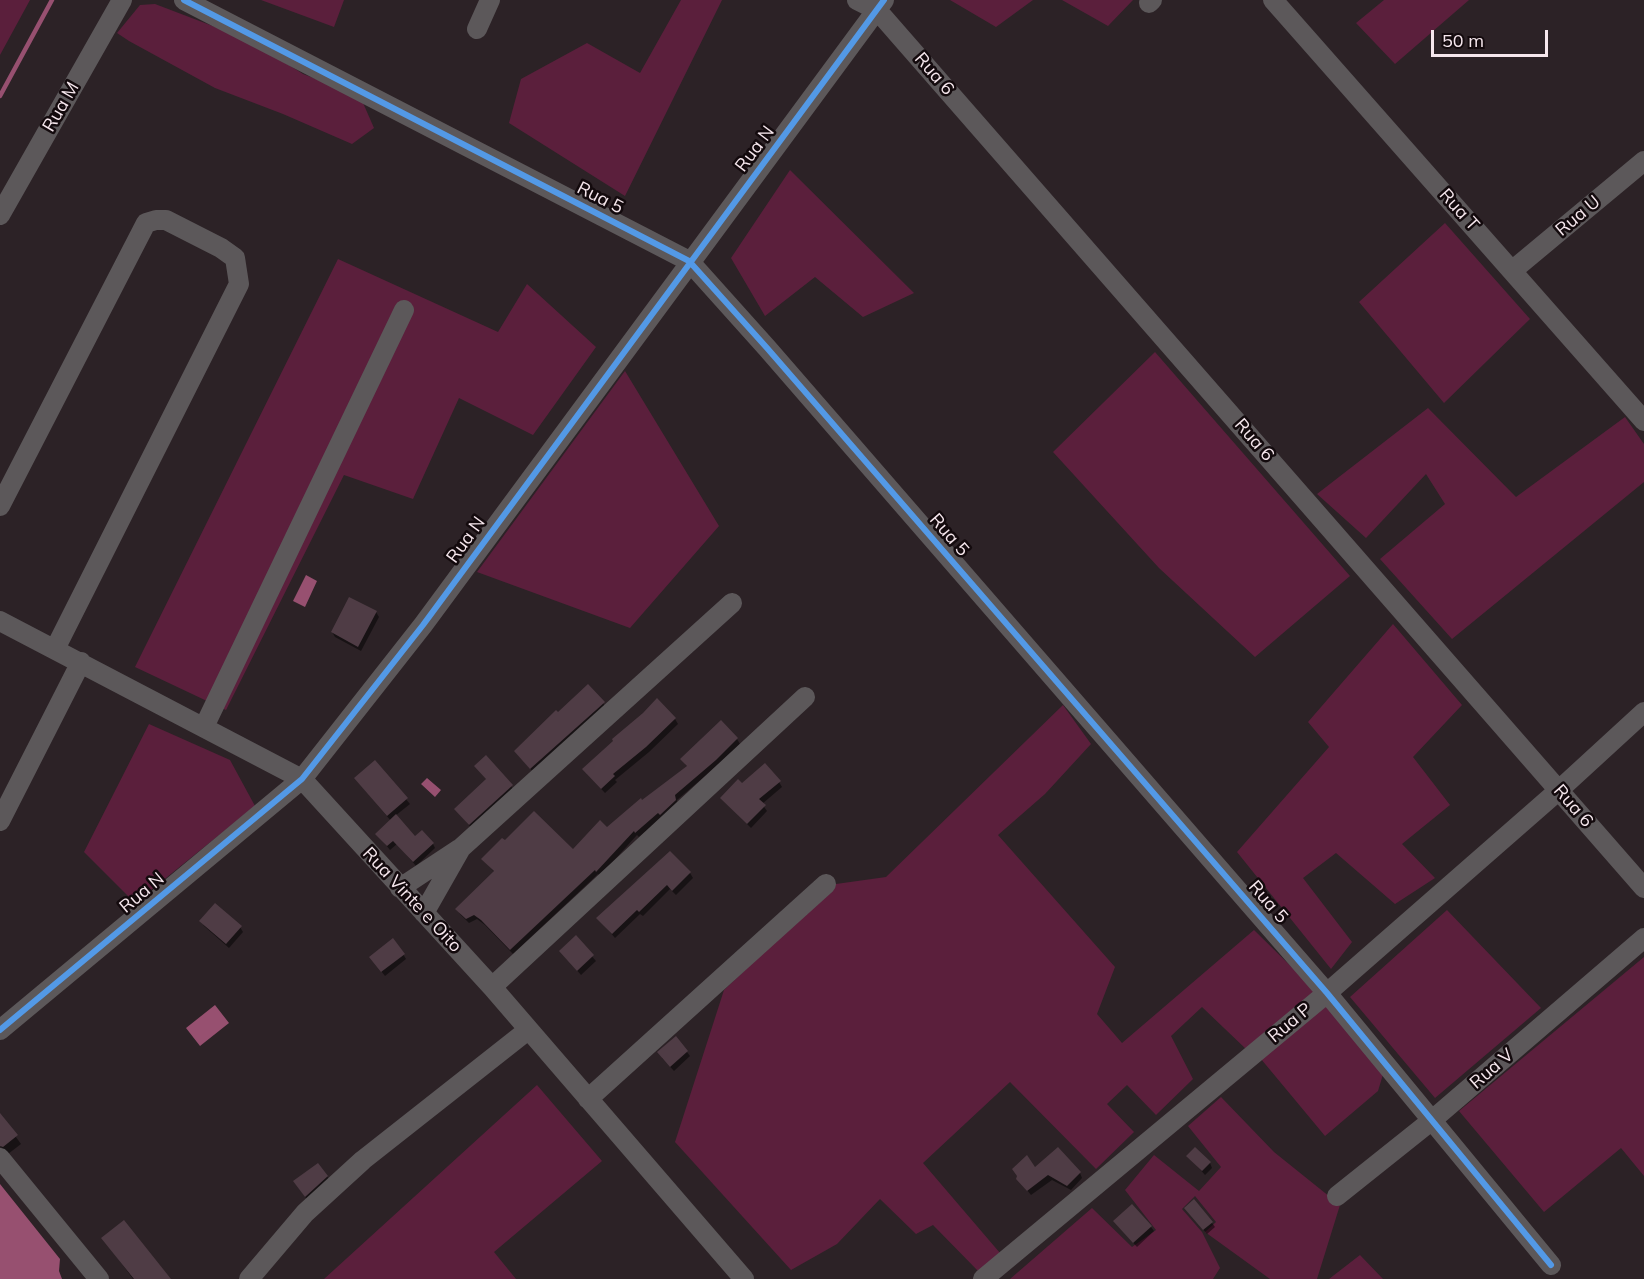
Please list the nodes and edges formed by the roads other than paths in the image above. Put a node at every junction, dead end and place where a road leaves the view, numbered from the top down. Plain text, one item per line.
1 (122, 0) edge
2 (184, 0) edge
3 (490, 0) edge
4 (857, 0) edge
5 (1273, 0) edge
6 (881, 5) edge
7 (477, 29) dead end
8 (1644, 161) edge
9 (0, 215) edge
10 (689, 261) junction
11 (1513, 270) junction
12 (404, 310) dead end
13 (1644, 421) edge
14 (0, 506) edge
15 (732, 603) dead end
16 (0, 621) edge
17 (55, 649) junction
18 (81, 662) junction
19 (805, 697) dead end
20 (1644, 712) edge
21 (204, 727) junction
22 (302, 779) junction
23 (1559, 790) junction
24 (0, 820) edge
25 (461, 848) junction
26 (826, 884) dead end
27 (400, 888) junction
28 (1644, 888) edge
29 (424, 913) junction
30 (1644, 938) edge
31 (492, 987) junction
32 (1327, 993) junction
33 (0, 1030) edge
34 (528, 1030) junction
35 (588, 1100) junction
36 (1431, 1121) junction
37 (0, 1158) edge
38 (1337, 1196) dead end
39 (1551, 1265) dead end
40 (99, 1279) edge
41 (249, 1279) edge
42 (744, 1279) edge
43 (983, 1279) edge

1 - 9 street, Rua M
2 - 10 street, Rua 5
3 - 7 street
4 - 6 street, Rua 6
5 - 11 street, Rua T
6 - 10 street, Rua N
6 - 23 street, Rua 6
8 - 11 street, Rua U
10 - 22 street, Rua N
10 - 32 street, Rua 5
11 - 13 street, Rua T
12 - 21 street
14 - 17 street
15 - 25 street
16 - 17 street, Rua Vinte e Oito
17 - 18 street, Rua Vinte e Oito
18 - 21 street, Rua Vinte e Oito
18 - 24 street
19 - 31 street
20 - 23 street, Rua P
21 - 22 street, Rua Vinte e Oito
22 - 27 street, Rua Vinte e Oito
22 - 33 street, Rua N
23 - 28 street, Rua 6
23 - 32 street, Rua P
25 - 27 street
25 - 29 street
26 - 35 street
27 - 29 street, Rua Vinte e Oito
29 - 31 street, Rua Vinte e Oito
30 - 36 street, Rua V
31 - 34 street, Rua Vinte e Oito
32 - 36 street, Rua 5
32 - 43 street, Rua P
34 - 35 street, Rua Vinte e Oito
34 - 41 street
35 - 42 street, Rua Vinte e Oito
36 - 38 street, Rua V
36 - 39 street, Rua 5
37 - 40 street

